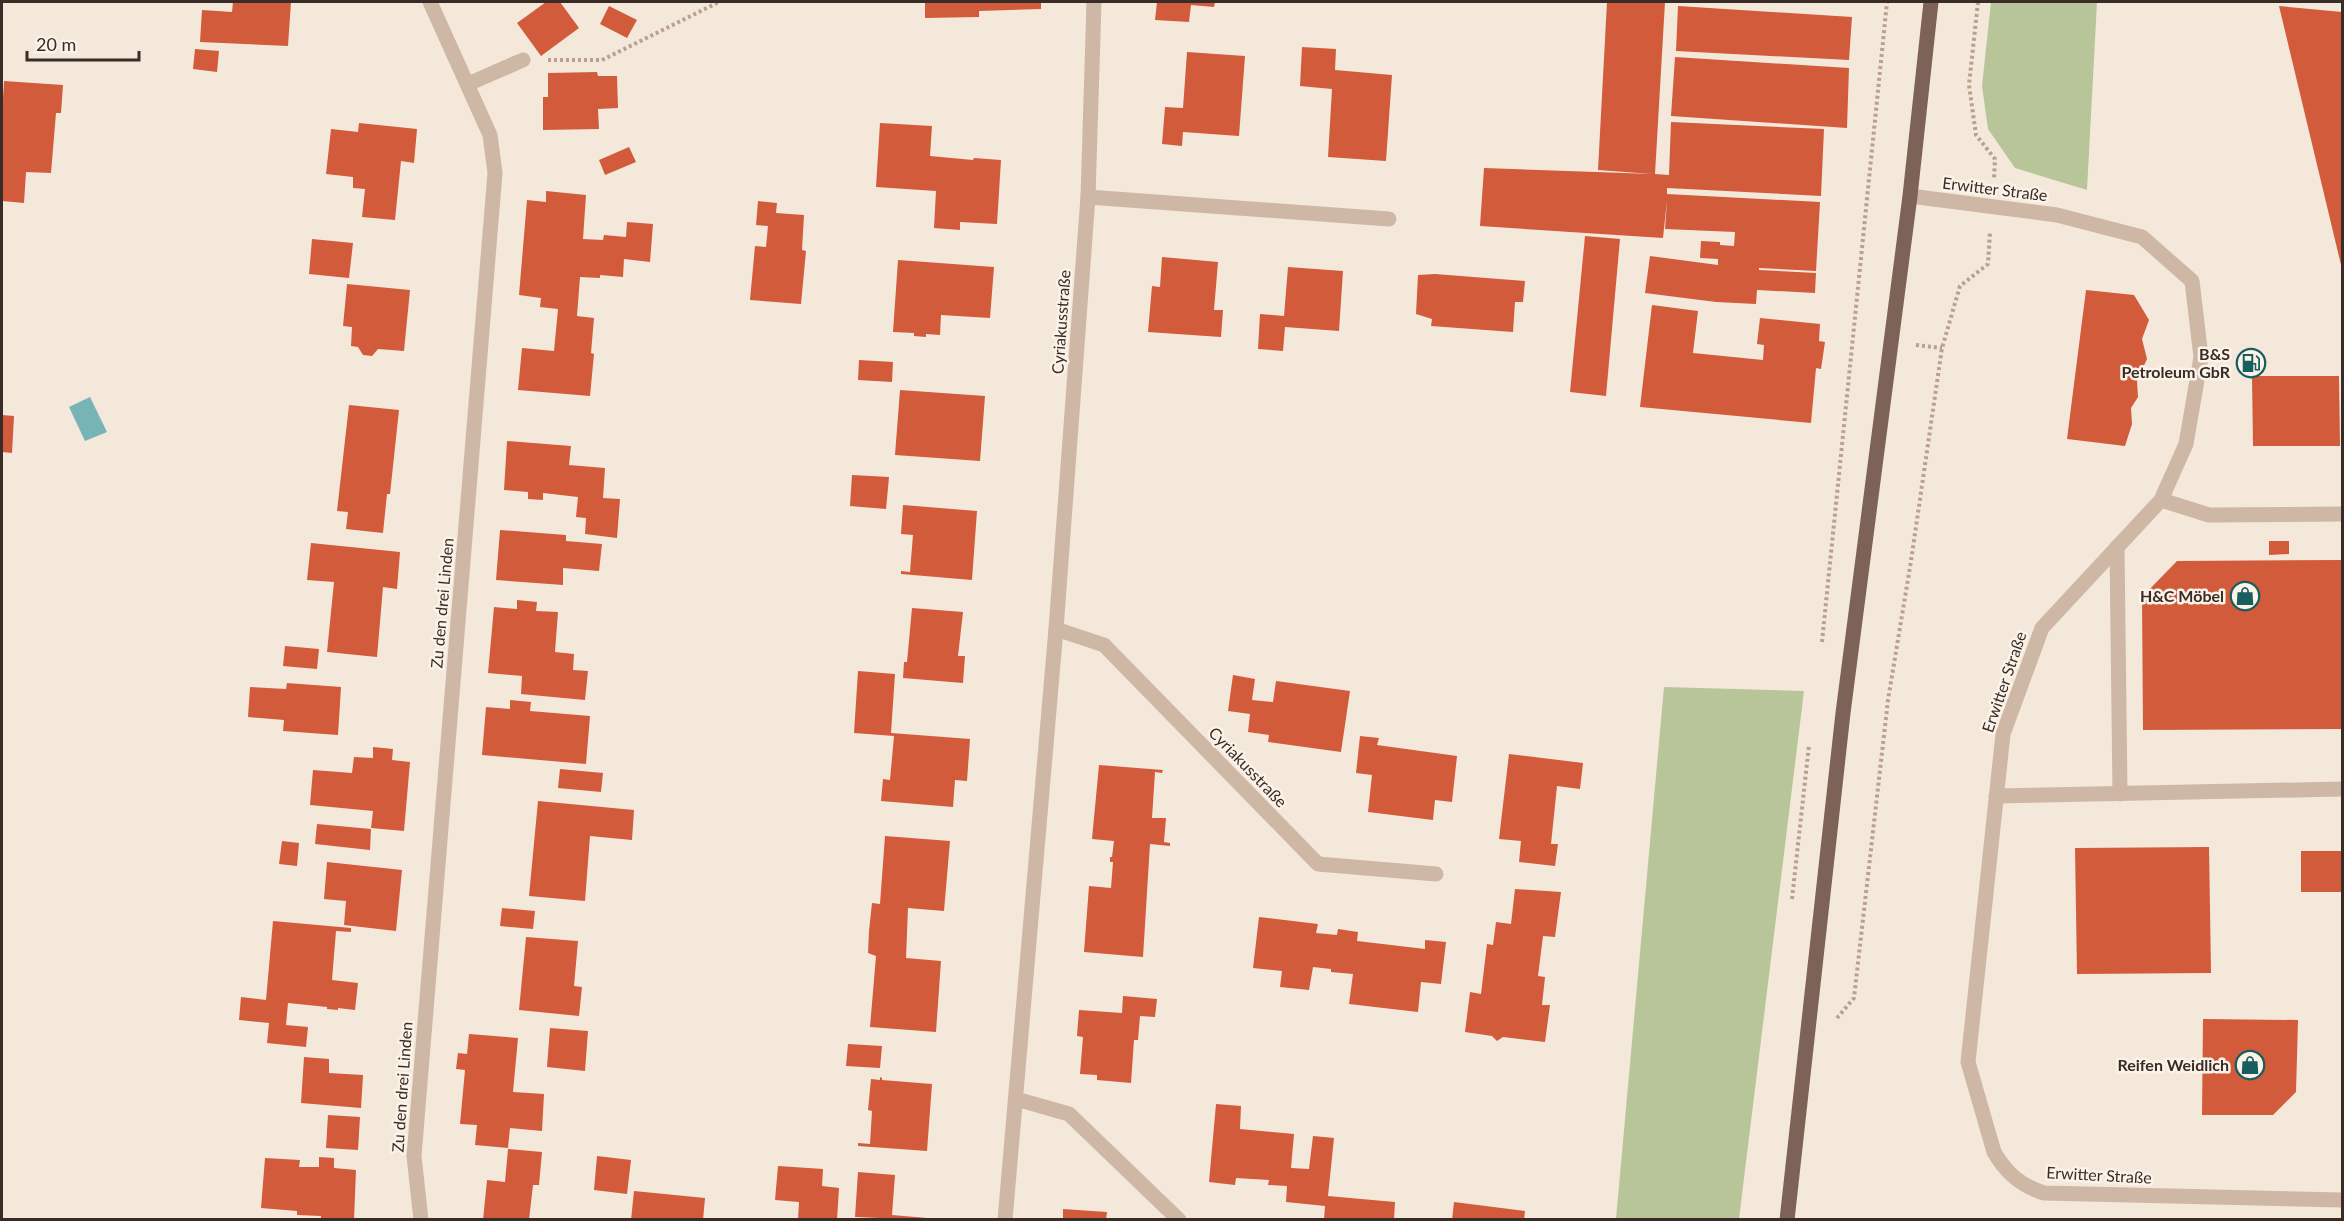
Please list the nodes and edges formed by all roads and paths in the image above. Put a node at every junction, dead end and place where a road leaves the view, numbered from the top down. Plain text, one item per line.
1 (430, 2) edge
2 (718, 2) edge
3 (1094, 2) edge
4 (1887, 2) edge
5 (1931, 2) edge
6 (1978, 2) edge
7 (523, 60) joint
8 (468, 84) junction
9 (1910, 196) junction
10 (1088, 197) junction
11 (1993, 206) junction
12 (1389, 219) dead end
13 (2161, 500) junction
14 (2343, 514) edge
15 (2116, 547) junction
16 (1056, 629) junction
17 (1821, 647) dead end
18 (1810, 737) dead end
19 (2343, 789) edge
20 (2120, 794) junction
21 (1996, 796) junction
22 (1437, 874) dead end
23 (1791, 909) dead end
24 (1805, 1055) junction
25 (1016, 1099) junction
26 (2343, 1200) edge
27 (421, 1220) edge
28 (1005, 1220) edge
29 (1179, 1220) edge
30 (1787, 1220) edge

1 - 8 street, Zu den drei Linden
2 - 7 path
3 - 10 street, Cyriakusstraße
4 - 17 path
5 - 9 main road
6 - 11 path
7 - 8 street
8 - 27 street, Zu den drei Linden
9 - 11 street, Erwitter Straße
9 - 24 main road
10 - 12 street
10 - 16 street, Cyriakusstraße
11 - 13 street, Erwitter Straße
11 - 24 path
13 - 14 street
13 - 15 street, Erwitter Straße
15 - 20 street
15 - 21 street, Erwitter Straße
16 - 22 street, Cyriakusstraße
16 - 25 street, Cyriakusstraße
18 - 23 path
19 - 20 street
20 - 21 street
21 - 26 street, Erwitter Straße
24 - 30 main road
25 - 28 street, Cyriakusstraße
25 - 29 street

